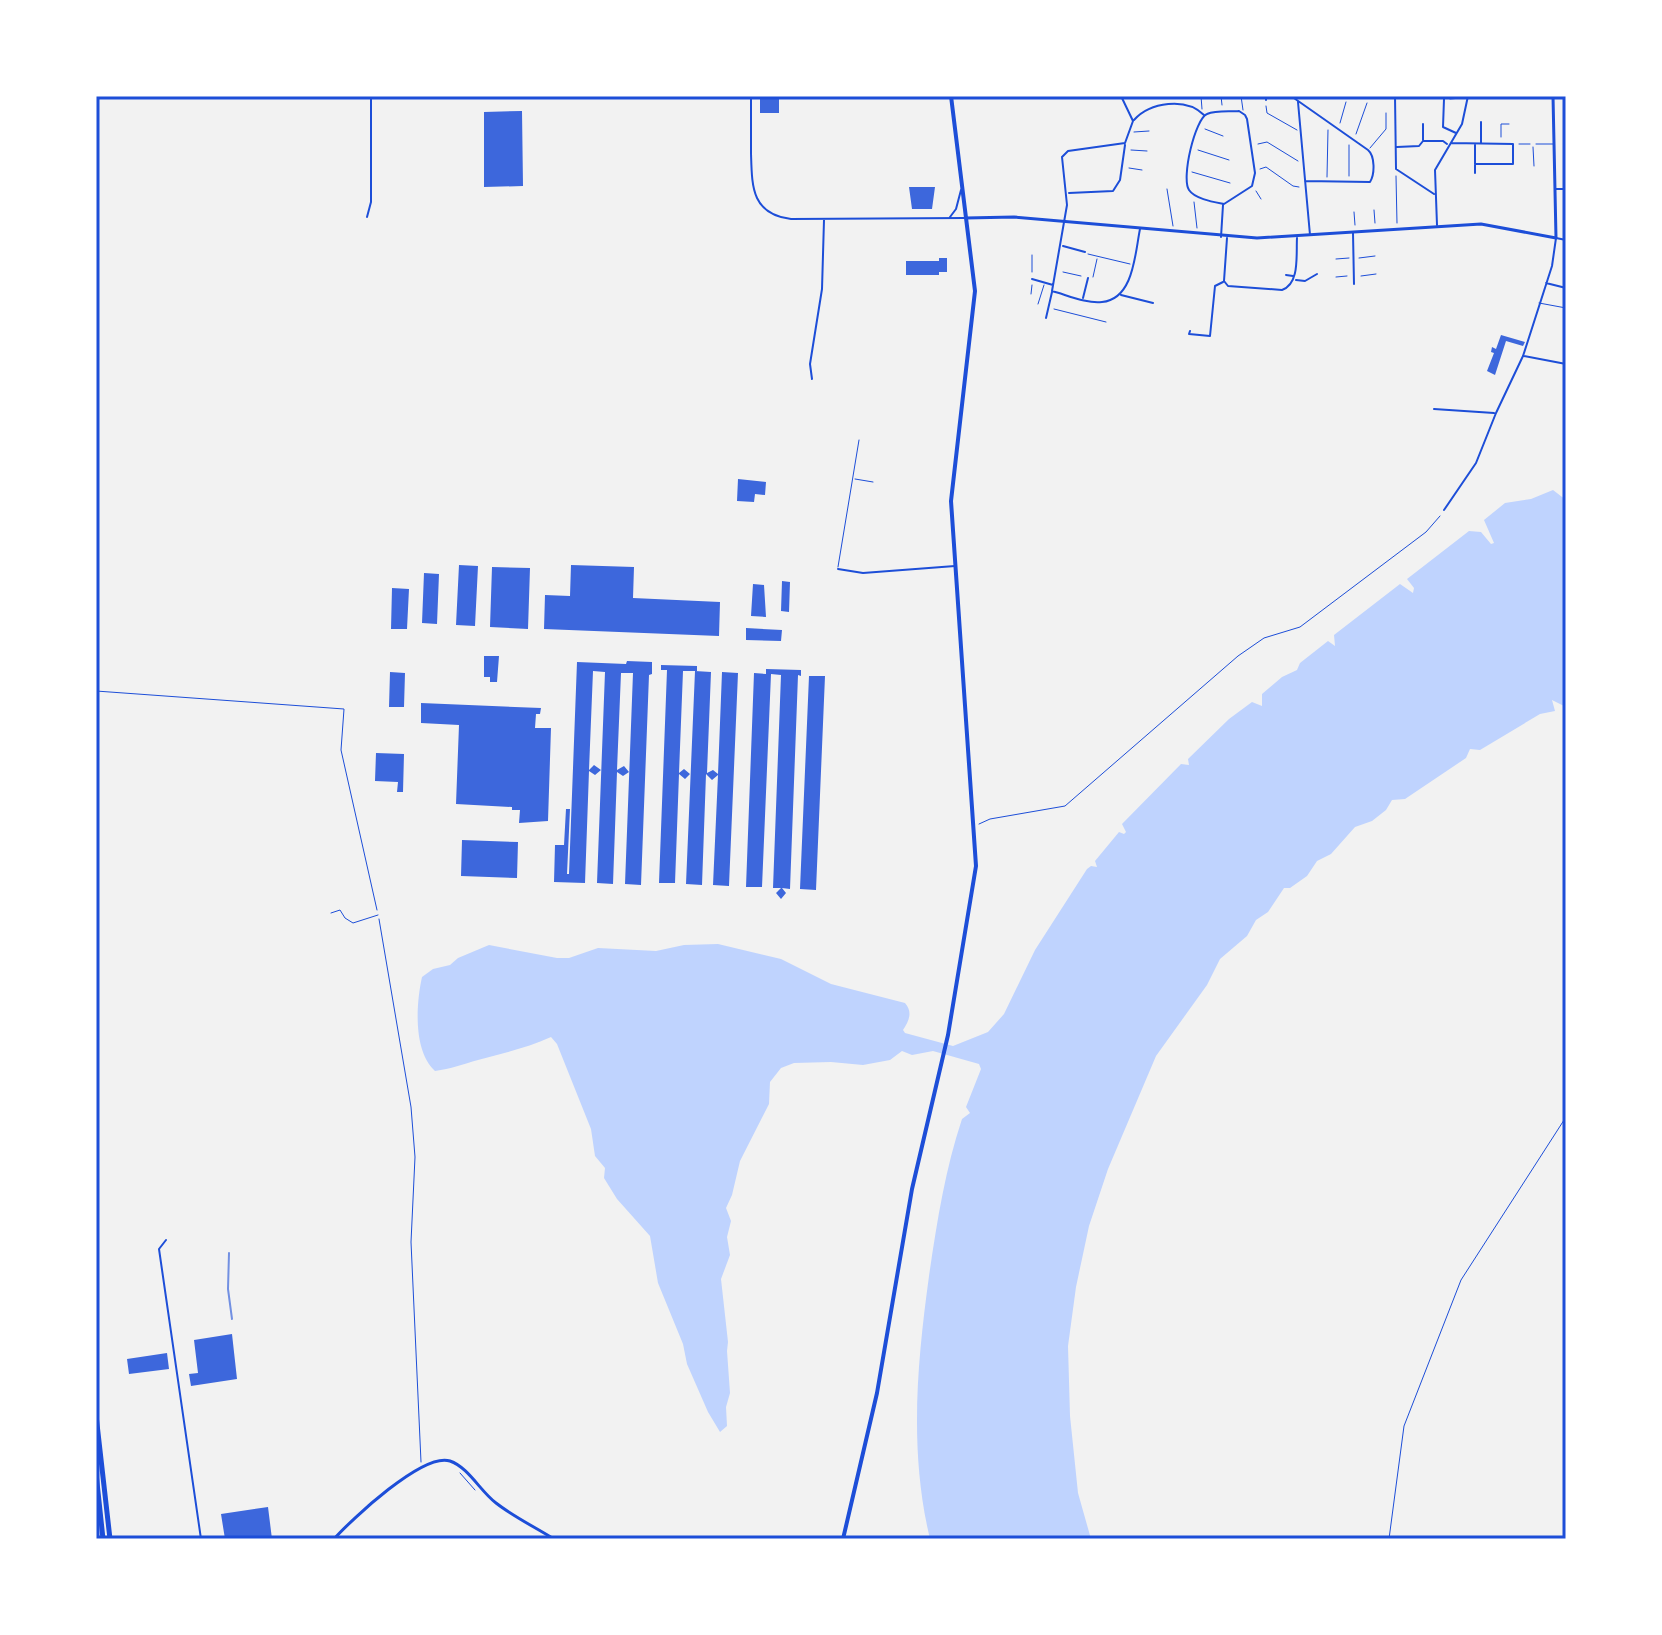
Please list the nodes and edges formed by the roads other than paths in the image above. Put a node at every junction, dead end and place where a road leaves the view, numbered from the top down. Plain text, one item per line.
1 (371, 96) edge
2 (751, 96) edge
3 (951, 96) edge
4 (1121, 96) edge
5 (1241, 96) edge
6 (1291, 96) edge
7 (1395, 96) edge
8 (1553, 96) edge
9 (1468, 97) edge
10 (1444, 99) road end
11 (1298, 101) junction
12 (1242, 113) junction
13 (1386, 113) dead end
14 (1205, 115) junction
15 (1133, 121) junction
16 (1481, 122) dead end
17 (1423, 124) dead end
18 (1457, 134) junction
19 (1423, 141) junction
20 (1125, 143) junction
21 (1450, 144) junction
22 (1475, 144) junction
23 (1481, 144) junction
24 (1535, 144) road end
25 (1553, 144) junction
26 (1396, 147) junction
27 (1368, 150) junction
28 (1475, 164) junction
29 (1475, 173) dead end
30 (1305, 181) junction
31 (962, 186) junction
32 (1555, 189) junction
33 (1566, 189) edge
34 (1068, 193) junction
35 (1436, 194) junction
36 (1224, 204) junction
37 (367, 217) dead end
38 (949, 218) junction
39 (966, 218) junction
40 (824, 219) junction
41 (1064, 222) junction
42 (1437, 225) junction
43 (1140, 229) junction
44 (1354, 232) junction
45 (1311, 236) junction
46 (1221, 237) junction
47 (1298, 237) junction
48 (1227, 238) junction
49 (1556, 238) junction
50 (1566, 240) edge
51 (1061, 246) junction
52 (1086, 252) road end
53 (1317, 274) dead end
54 (1286, 275) dead end
55 (1088, 278) road end
56 (1294, 278) junction
57 (1032, 279) dead end
58 (1216, 280) dead end
59 (1224, 281) junction
60 (1044, 283) junction
61 (1545, 283) junction
62 (1354, 284) dead end
63 (1054, 285) junction
64 (1215, 286) junction
65 (1566, 288) edge
66 (1052, 291) junction
67 (1120, 294) junction
68 (1083, 299) junction
69 (1153, 303) dead end
70 (1539, 303) junction
71 (1038, 304) dead end
72 (1566, 308) edge
73 (1046, 318) dead end
74 (1190, 331) dead end
75 (1523, 356) junction
76 (1566, 364) edge
77 (812, 379) dead end
78 (1434, 409) dead end
79 (1496, 413) junction
80 (859, 440) dead end
81 (852, 479) junction
82 (873, 482) dead end
83 (1444, 510) road end
84 (955, 566) junction
85 (838, 569) joint
86 (331, 913) dead end
87 (378, 915) road end
88 (166, 1240) dead end
89 (96, 1415) edge
90 (96, 1473) edge
91 (103, 1539) edge
92 (110, 1539) edge
93 (201, 1539) edge
94 (334, 1539) edge
95 (554, 1539) edge
96 (843, 1539) edge

1 - 37 street
2 - 40 street
3 - 31 main road
4 - 15 street
5 - 12 lane
6 - 11 street
7 - 26 street
8 - 25 street
9 - 18 street
10 - 18 street
11 - 27 street
11 - 30 street
12 - 14 street
12 - 36 street
13 - 27 lane
14 - 15 street
14 - 36 street
15 - 20 street
16 - 23 street
17 - 19 street
18 - 21 street
19 - 21 street
19 - 26 street
20 - 34 street
20 - 34 street
21 - 22 street
21 - 35 street
22 - 23 street
22 - 28 street
23 - 28 street
24 - 25 lane
25 - 32 street
26 - 35 street
27 - 30 street
28 - 29 street
30 - 45 street
31 - 38 street
31 - 39 main road
32 - 33 street
32 - 49 street
34 - 41 street
35 - 42 street
36 - 46 street
38 - 39 street
38 - 40 street
39 - 41 street
39 - 84 main road
40 - 77 street
41 - 43 street
41 - 51 street
42 - 44 street
42 - 49 street
43 - 46 street
43 - 67 street
44 - 45 street
44 - 62 street
45 - 47 street
46 - 48 street
47 - 48 street
47 - 56 street
48 - 59 street
49 - 50 street
49 - 61 street
51 - 52 street
51 - 63 street
53 - 56 street
54 - 56 street
55 - 68 street
56 - 59 street
57 - 60 street
58 - 64 street
59 - 64 street
60 - 63 street
60 - 71 lane
61 - 65 street
61 - 70 street
63 - 66 street
64 - 74 street
66 - 68 street
66 - 73 street
67 - 68 street
67 - 69 street
70 - 72 lane
70 - 75 street
75 - 76 street
75 - 79 street
78 - 79 street
79 - 83 street
80 - 81 lane
81 - 82 lane
81 - 85 lane
84 - 85 street
84 - 96 main road
86 - 87 lane
88 - 93 street
89 - 92 highway
90 - 91 highway
94 - 95 street

